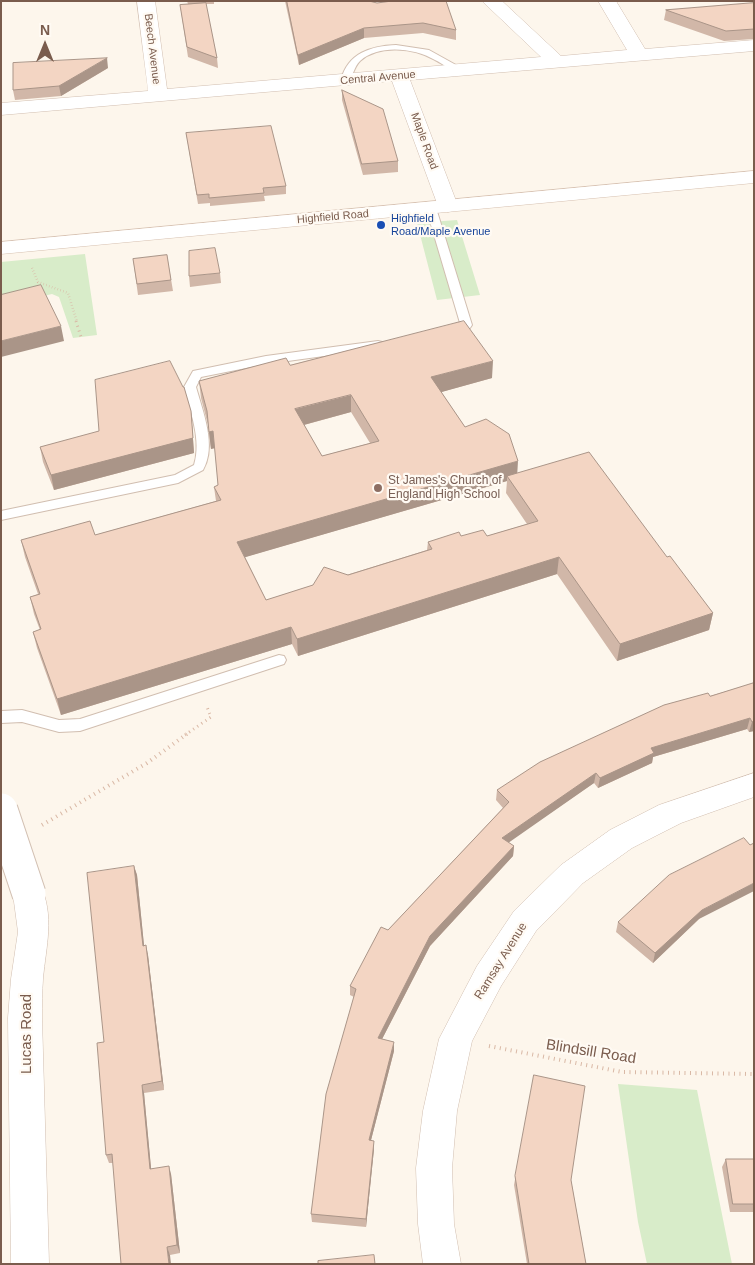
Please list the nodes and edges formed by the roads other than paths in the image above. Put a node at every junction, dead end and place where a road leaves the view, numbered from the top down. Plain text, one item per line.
1 (146, 1) edge
2 (491, 1) edge
3 (608, 1) edge
4 (754, 45) edge
5 (639, 55) junction
6 (557, 62) junction
7 (460, 70) junction
8 (400, 76) junction
9 (346, 80) junction
10 (158, 96) junction
11 (1, 109) edge
12 (754, 177) edge
13 (440, 207) junction
14 (1, 248) edge
15 (443, 333) edge
16 (395, 342) edge
17 (1, 516) edge
18 (279, 660) dead end
19 (1, 717) edge
20 (754, 785) edge
21 (1, 810) edge
22 (30, 1264) edge
23 (442, 1264) edge

1 - 10 street, Beech Avenue
2 - 6 street
3 - 5 street
4 - 5 street, Central Avenue
5 - 6 street, Central Avenue
6 - 7 street, Central Avenue
7 - 8 street, Central Avenue
7 - 9 lane
8 - 9 street, Central Avenue
8 - 13 street, Maple Road
9 - 10 street, Central Avenue
10 - 11 street, Central Avenue
12 - 13 street, Highfield Road
13 - 14 street, Highfield Road
13 - 15 lane
16 - 17 lane
18 - 19 lane
20 - 23 street, Ramsay Avenue
21 - 22 street, Lucas Road, bridge

